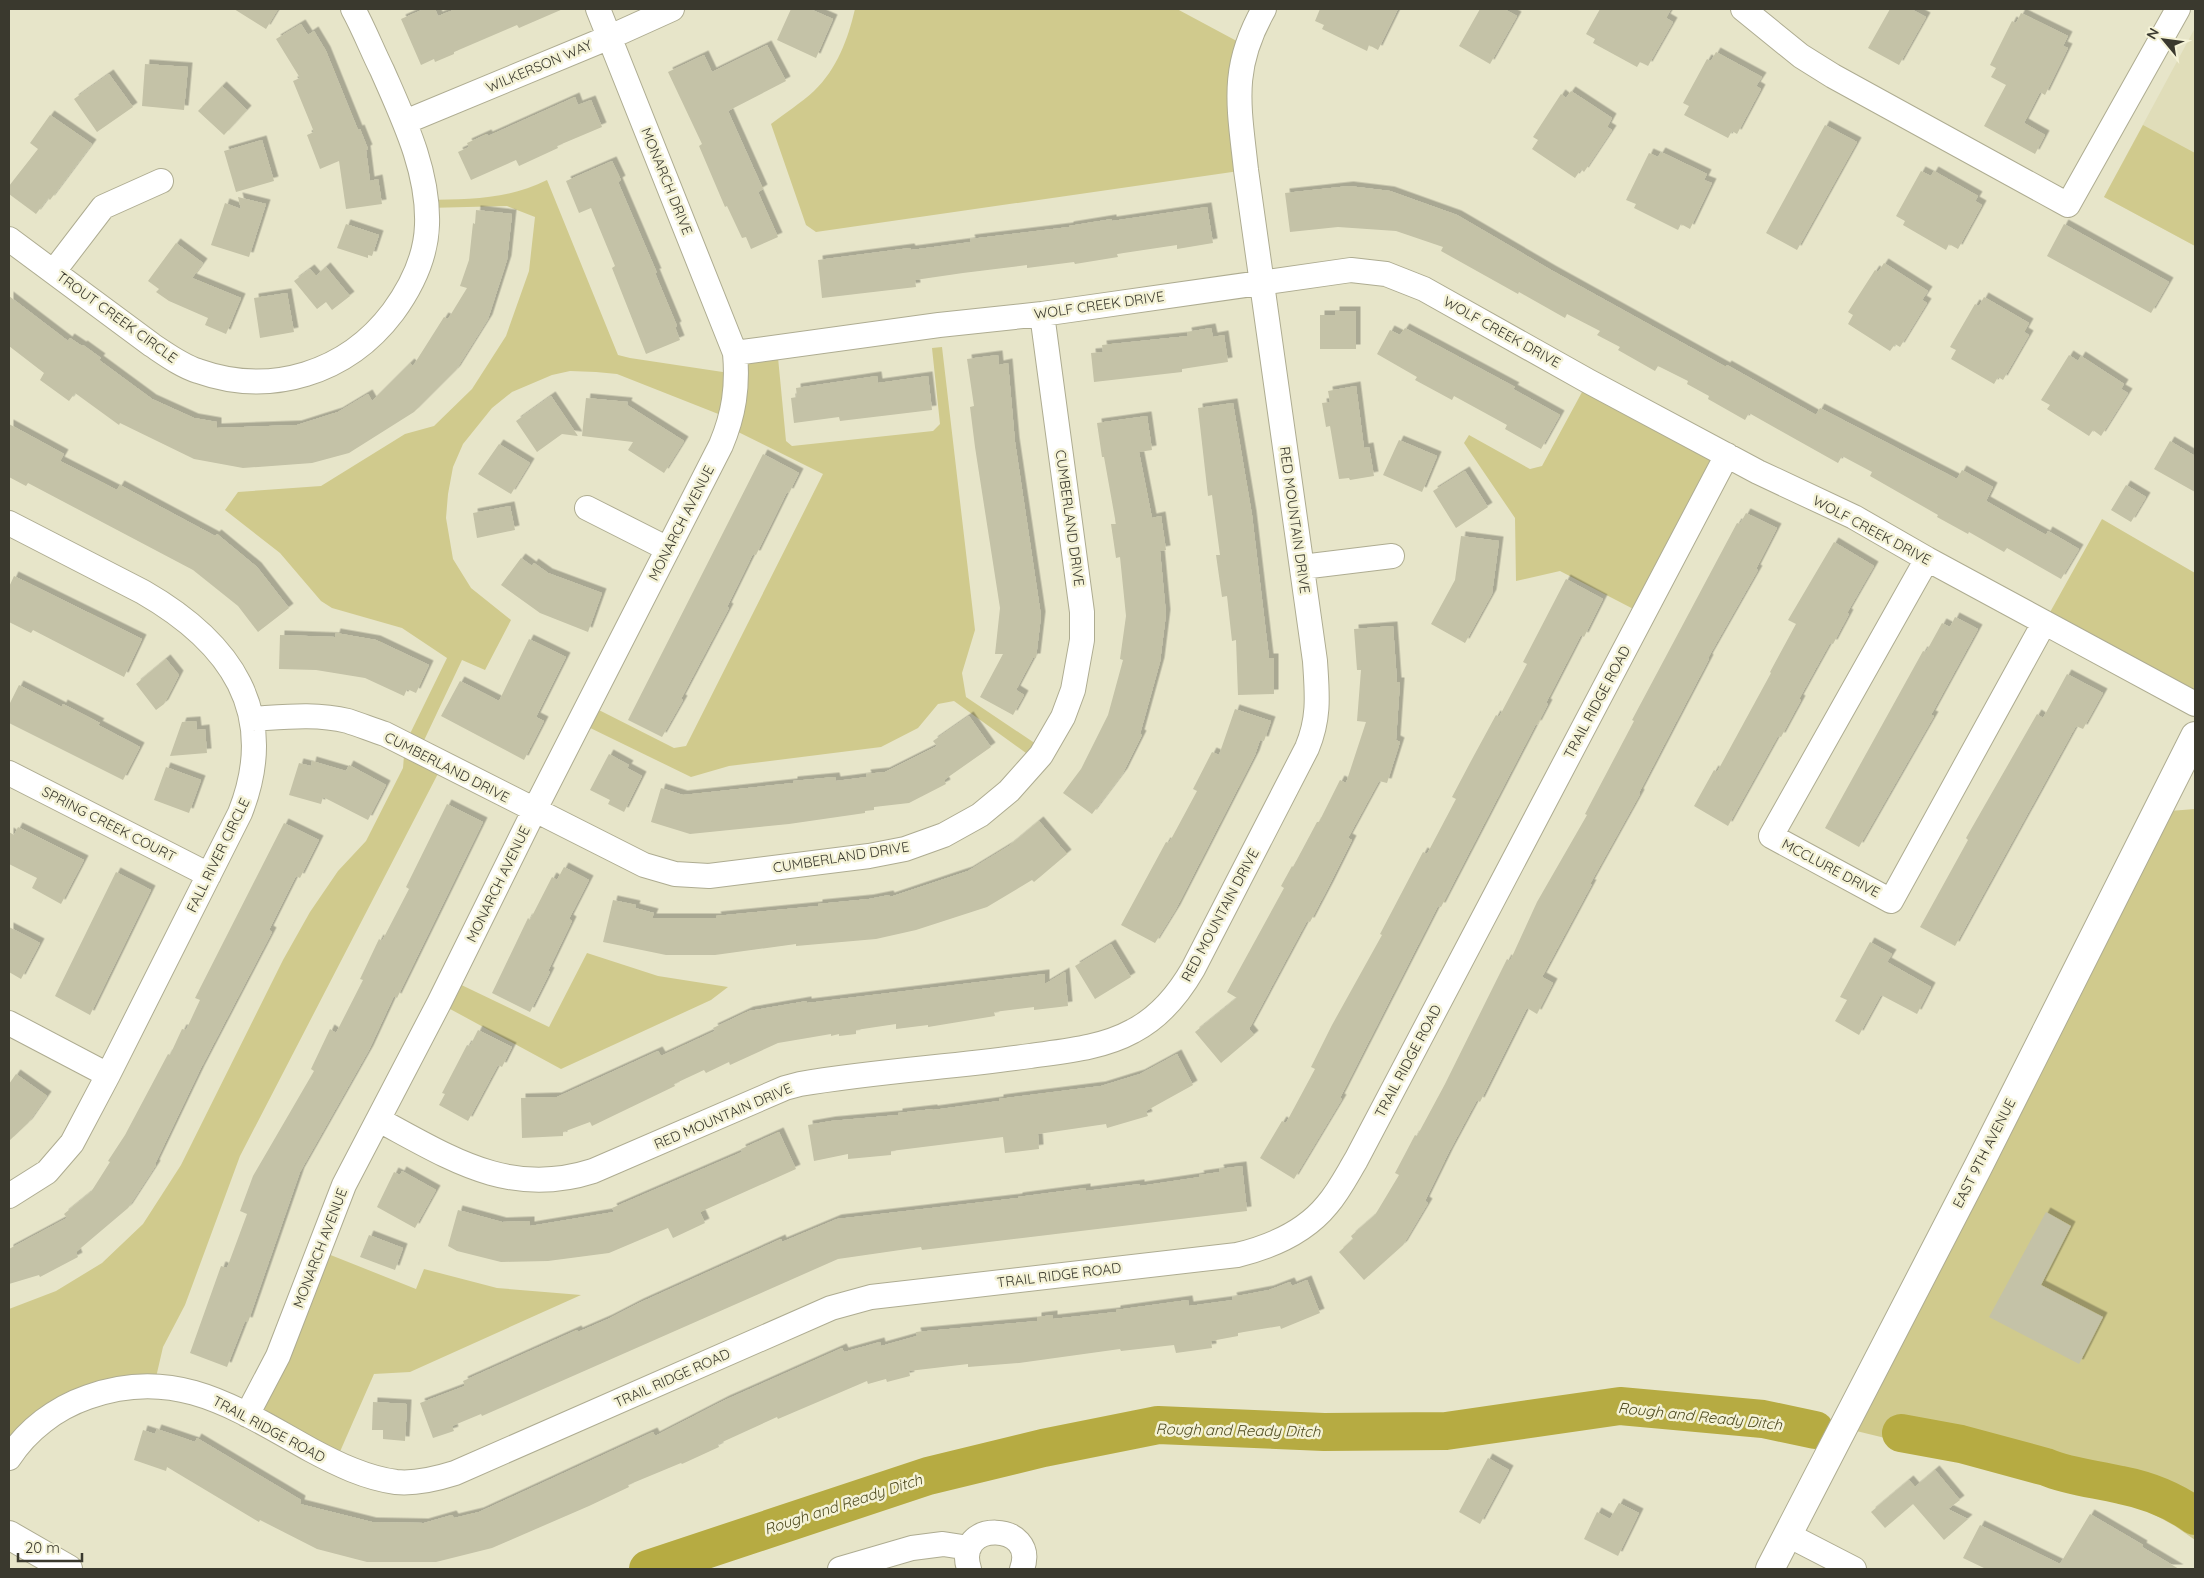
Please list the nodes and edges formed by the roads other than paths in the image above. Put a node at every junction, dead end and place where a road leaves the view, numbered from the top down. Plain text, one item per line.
1 (353, 9) edge
2 (598, 9) edge
3 (672, 9) edge
4 (1264, 9) edge
5 (1743, 9) edge
6 (2178, 9) edge
7 (610, 37) junction
8 (405, 122) junction
9 (161, 181) dead end
10 (9, 239) edge
11 (54, 272) junction
12 (1263, 282) junction
13 (1042, 314) junction
14 (735, 353) junction
15 (1727, 455) junction
16 (587, 508) dead end
17 (9, 523) edge
18 (668, 549) junction
19 (1392, 556) dead end
20 (1927, 559) junction
21 (1302, 567) junction
22 (2044, 623) junction
23 (2195, 704) edge
24 (252, 720) junction
25 (2195, 736) edge
26 (9, 773) edge
27 (534, 811) junction
28 (209, 875) junction
29 (9, 1023) edge
30 (108, 1075) junction
31 (379, 1120) junction
32 (9, 1196) edge
33 (247, 1415) junction
34 (9, 1458) edge
35 (1788, 1535) junction
36 (9, 1536) edge
37 (969, 1559) edge
38 (68, 1569) edge
39 (840, 1569) edge
40 (1022, 1569) edge
41 (1770, 1569) edge
42 (1854, 1569) edge

1 - 8 street, TROUT CREEK CIRCLE
2 - 7 street, MONARCH DRIVE
3 - 7 street, WILKERSON WAY
4 - 12 street, RED MOUNTAIN DRIVE
5 - 6 street
7 - 8 street, WILKERSON WAY
7 - 14 street, MONARCH DRIVE
8 - 11 street, TROUT CREEK CIRCLE
9 - 11 street
10 - 11 street, TROUT CREEK CIRCLE
12 - 13 street, WOLF CREEK DRIVE
12 - 15 street, WOLF CREEK DRIVE
12 - 21 street, RED MOUNTAIN DRIVE
13 - 14 street, WOLF CREEK DRIVE
13 - 27 street, CUMBERLAND DRIVE
14 - 18 street, MONARCH AVENUE
15 - 20 street, WOLF CREEK DRIVE
15 - 33 street, TRAIL RIDGE ROAD
16 - 18 street
17 - 24 street, FALL RIVER CIRCLE
18 - 27 street, MONARCH AVENUE
19 - 21 street
20 - 22 street, WOLF CREEK DRIVE
20 - 22 street, MCCLURE DRIVE
21 - 31 street, RED MOUNTAIN DRIVE
22 - 23 street, WOLF CREEK DRIVE
24 - 27 street, CUMBERLAND DRIVE
24 - 28 street, FALL RIVER CIRCLE
25 - 35 main road, EAST 9TH AVENUE
26 - 28 street, SPRING CREEK COURT
27 - 31 street, MONARCH AVENUE
28 - 30 street, FALL RIVER CIRCLE
29 - 30 street
30 - 32 street, FALL RIVER CIRCLE
31 - 33 street, MONARCH AVENUE
33 - 34 street, TRAIL RIDGE ROAD
35 - 41 main road, EAST 9TH AVENUE
35 - 42 street
36 - 38 main road
37 - 39 street
37 - 40 street

